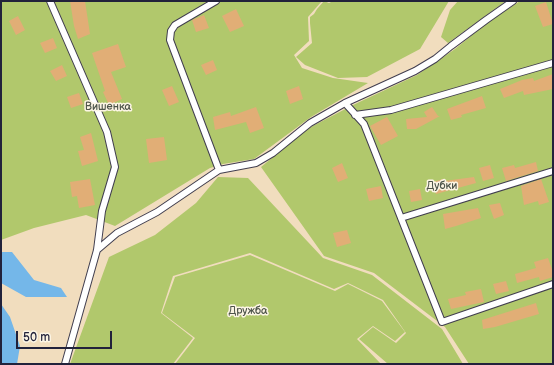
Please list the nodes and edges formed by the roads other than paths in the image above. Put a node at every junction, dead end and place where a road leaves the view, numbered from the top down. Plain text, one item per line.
1 (50, 1) edge
2 (216, 1) edge
3 (514, 1) edge
4 (553, 63) edge
5 (345, 104) junction
6 (355, 115) junction
7 (219, 170) junction
8 (553, 171) edge
9 (401, 218) junction
10 (97, 250) junction
11 (553, 284) edge
12 (65, 364) edge

1 - 10 lane
2 - 7 lane
3 - 5 lane
4 - 6 lane
5 - 6 lane
5 - 7 lane
6 - 9 lane
7 - 10 lane
8 - 9 lane
9 - 11 lane
10 - 12 lane

